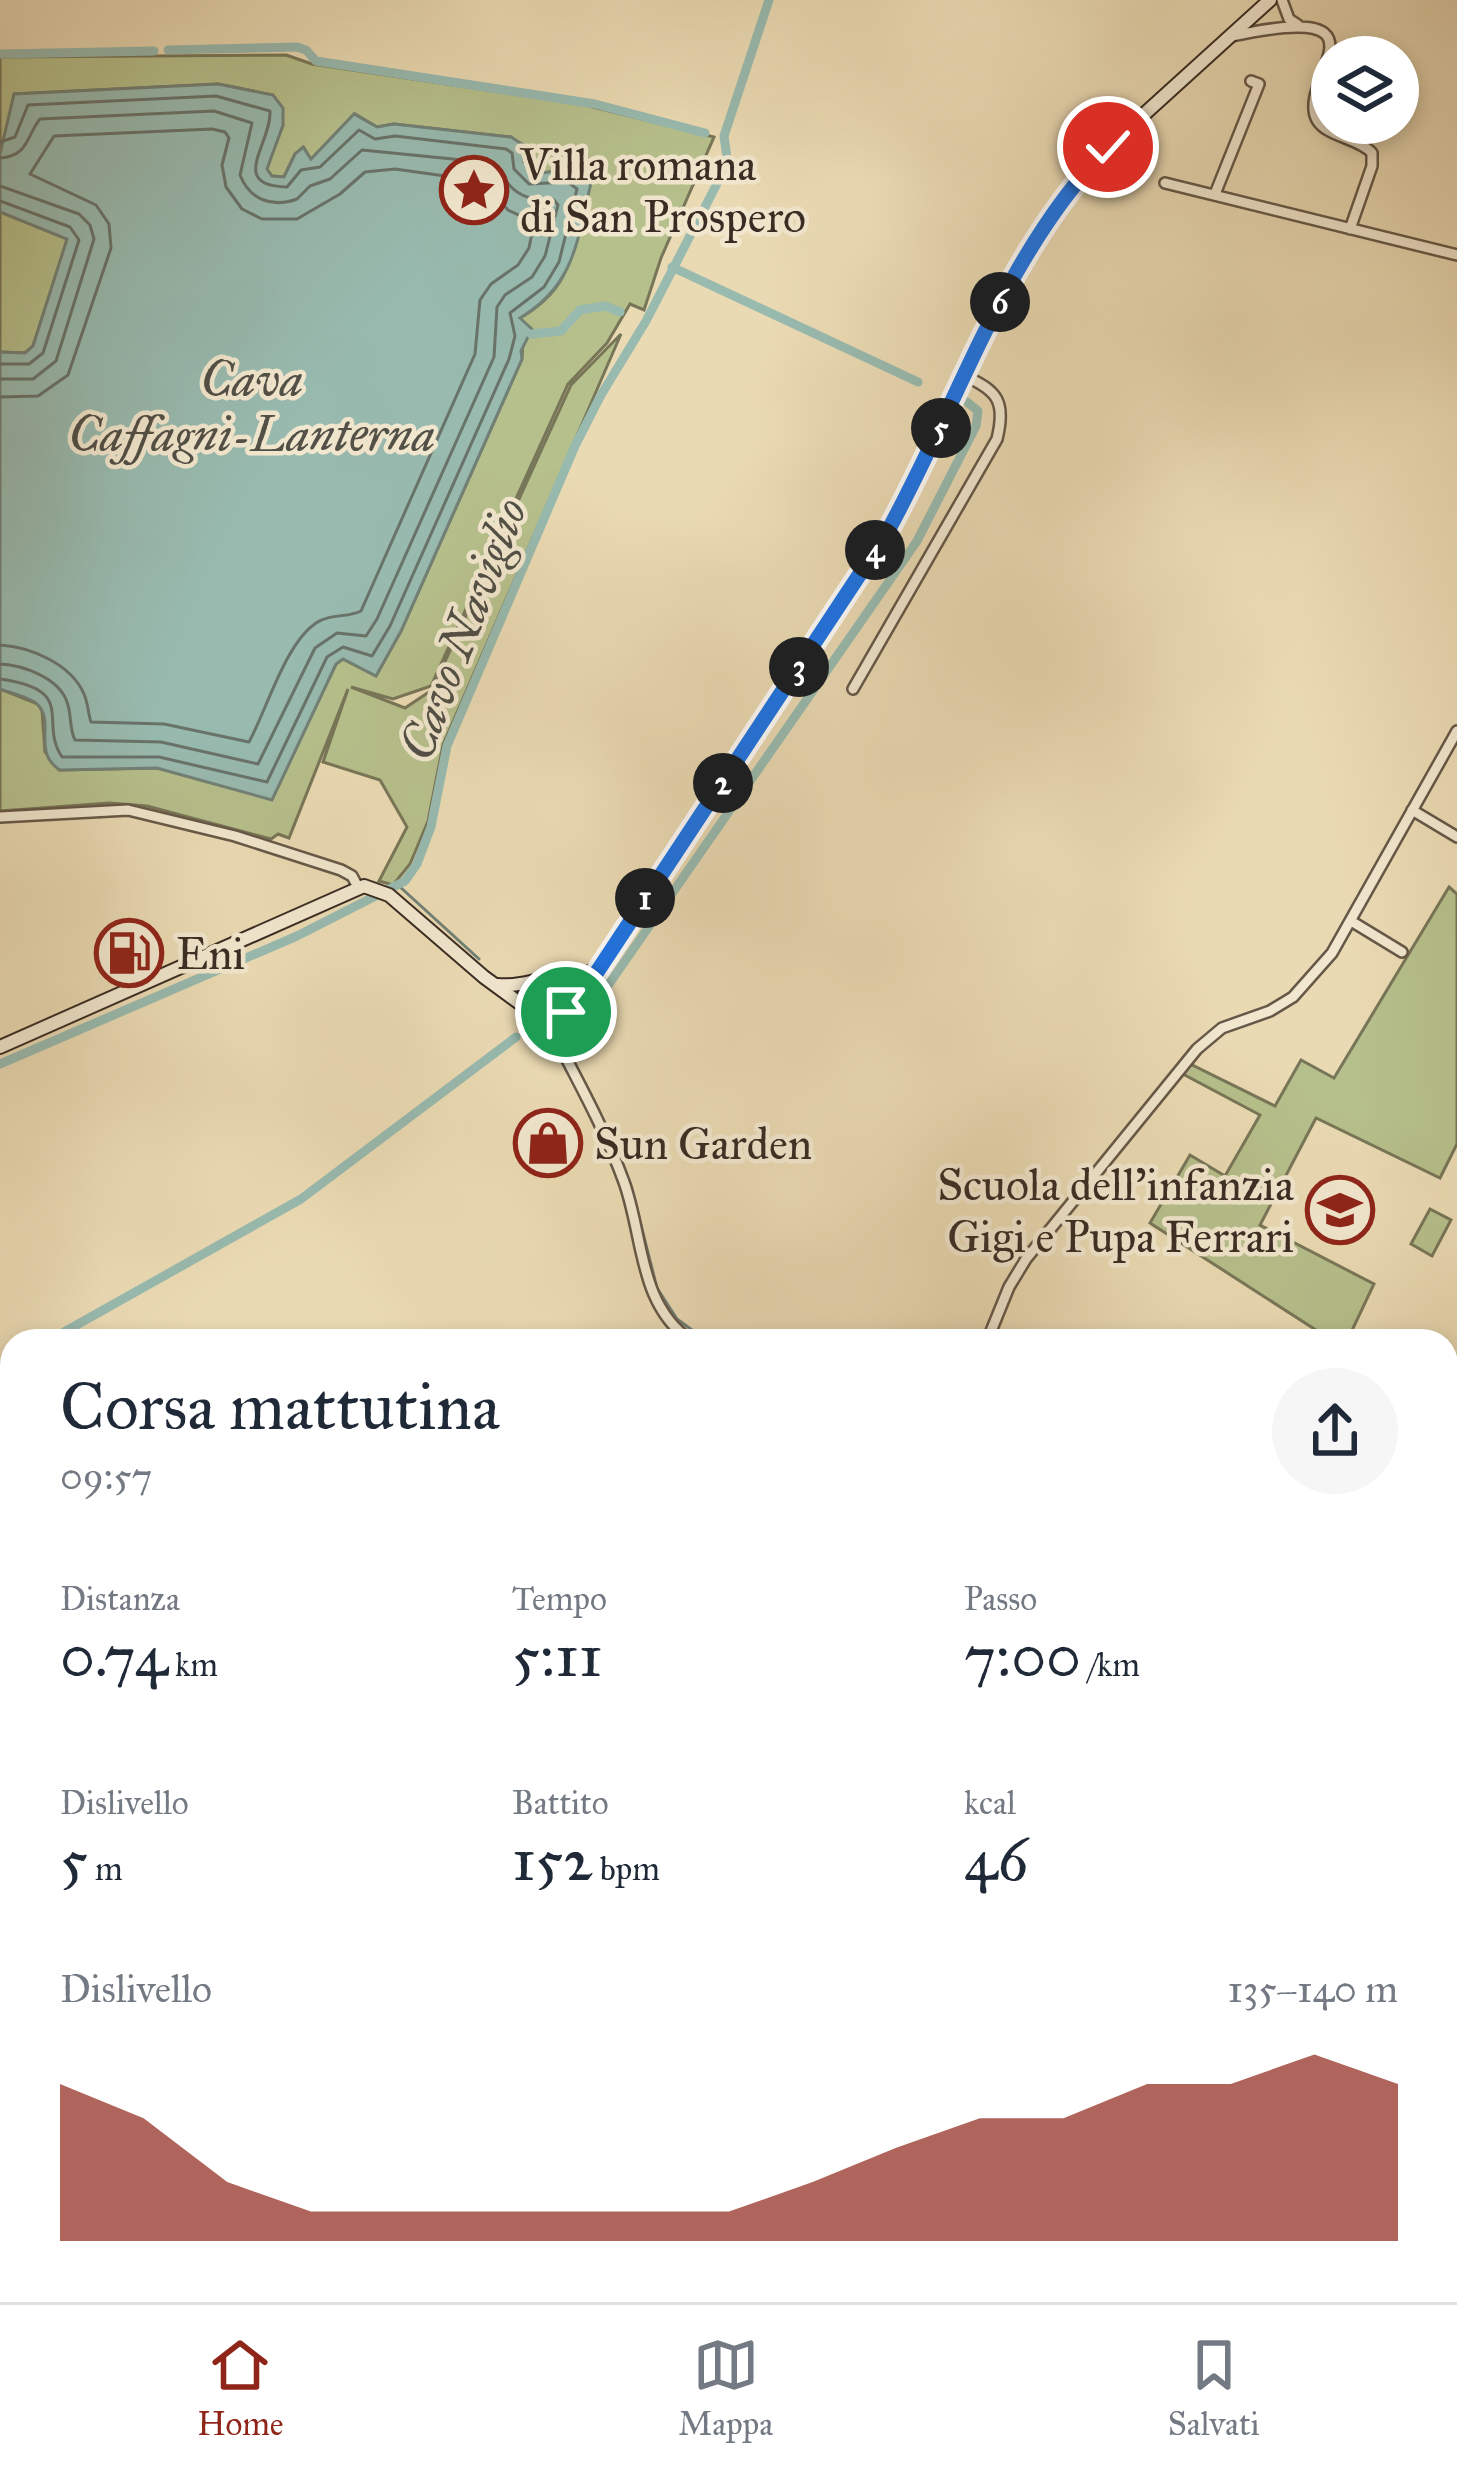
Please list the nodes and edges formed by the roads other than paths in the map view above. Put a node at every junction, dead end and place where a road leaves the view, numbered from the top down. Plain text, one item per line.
1 (1282, 0) edge
2 (1264, 6) edge
3 (1290, 24) junction
4 (1232, 36) junction
5 (1251, 81) dead end
6 (1165, 183) dead end
7 (1216, 194) junction
8 (1349, 230) junction
9 (1457, 255) edge
10 (965, 376) junction
11 (853, 689) dead end
12 (1457, 731) edge
13 (1412, 810) junction
14 (0, 817) edge
15 (1457, 837) edge
16 (358, 887) junction
17 (1351, 921) junction
18 (1402, 952) dead end
19 (602, 963) junction
20 (559, 982) junction
21 (537, 983) junction
22 (497, 985) junction
23 (532, 1011) junction
24 (565, 1011) junction
25 (0, 1047) edge
26 (565, 1056) junction
27 (673, 1329) edge
28 (992, 1329) edge

1 - 3 street
2 - 3 street
2 - 4 main road
3 - 4 street
3 - 8 street
4 - 10 main road
5 - 7 street
6 - 7 street
7 - 8 street
8 - 9 street
10 - 11 street
10 - 19 main road
12 - 13 street
13 - 15 street
13 - 17 street
14 - 16 street
16 - 22 main road
16 - 25 main road
17 - 18 street
17 - 28 street
19 - 20 main road
19 - 24 main road
20 - 21 main road
20 - 24 main road
21 - 22 main road
21 - 23 main road
22 - 23 main road
23 - 24 main road
23 - 26 main road
24 - 26 main road
26 - 27 street

